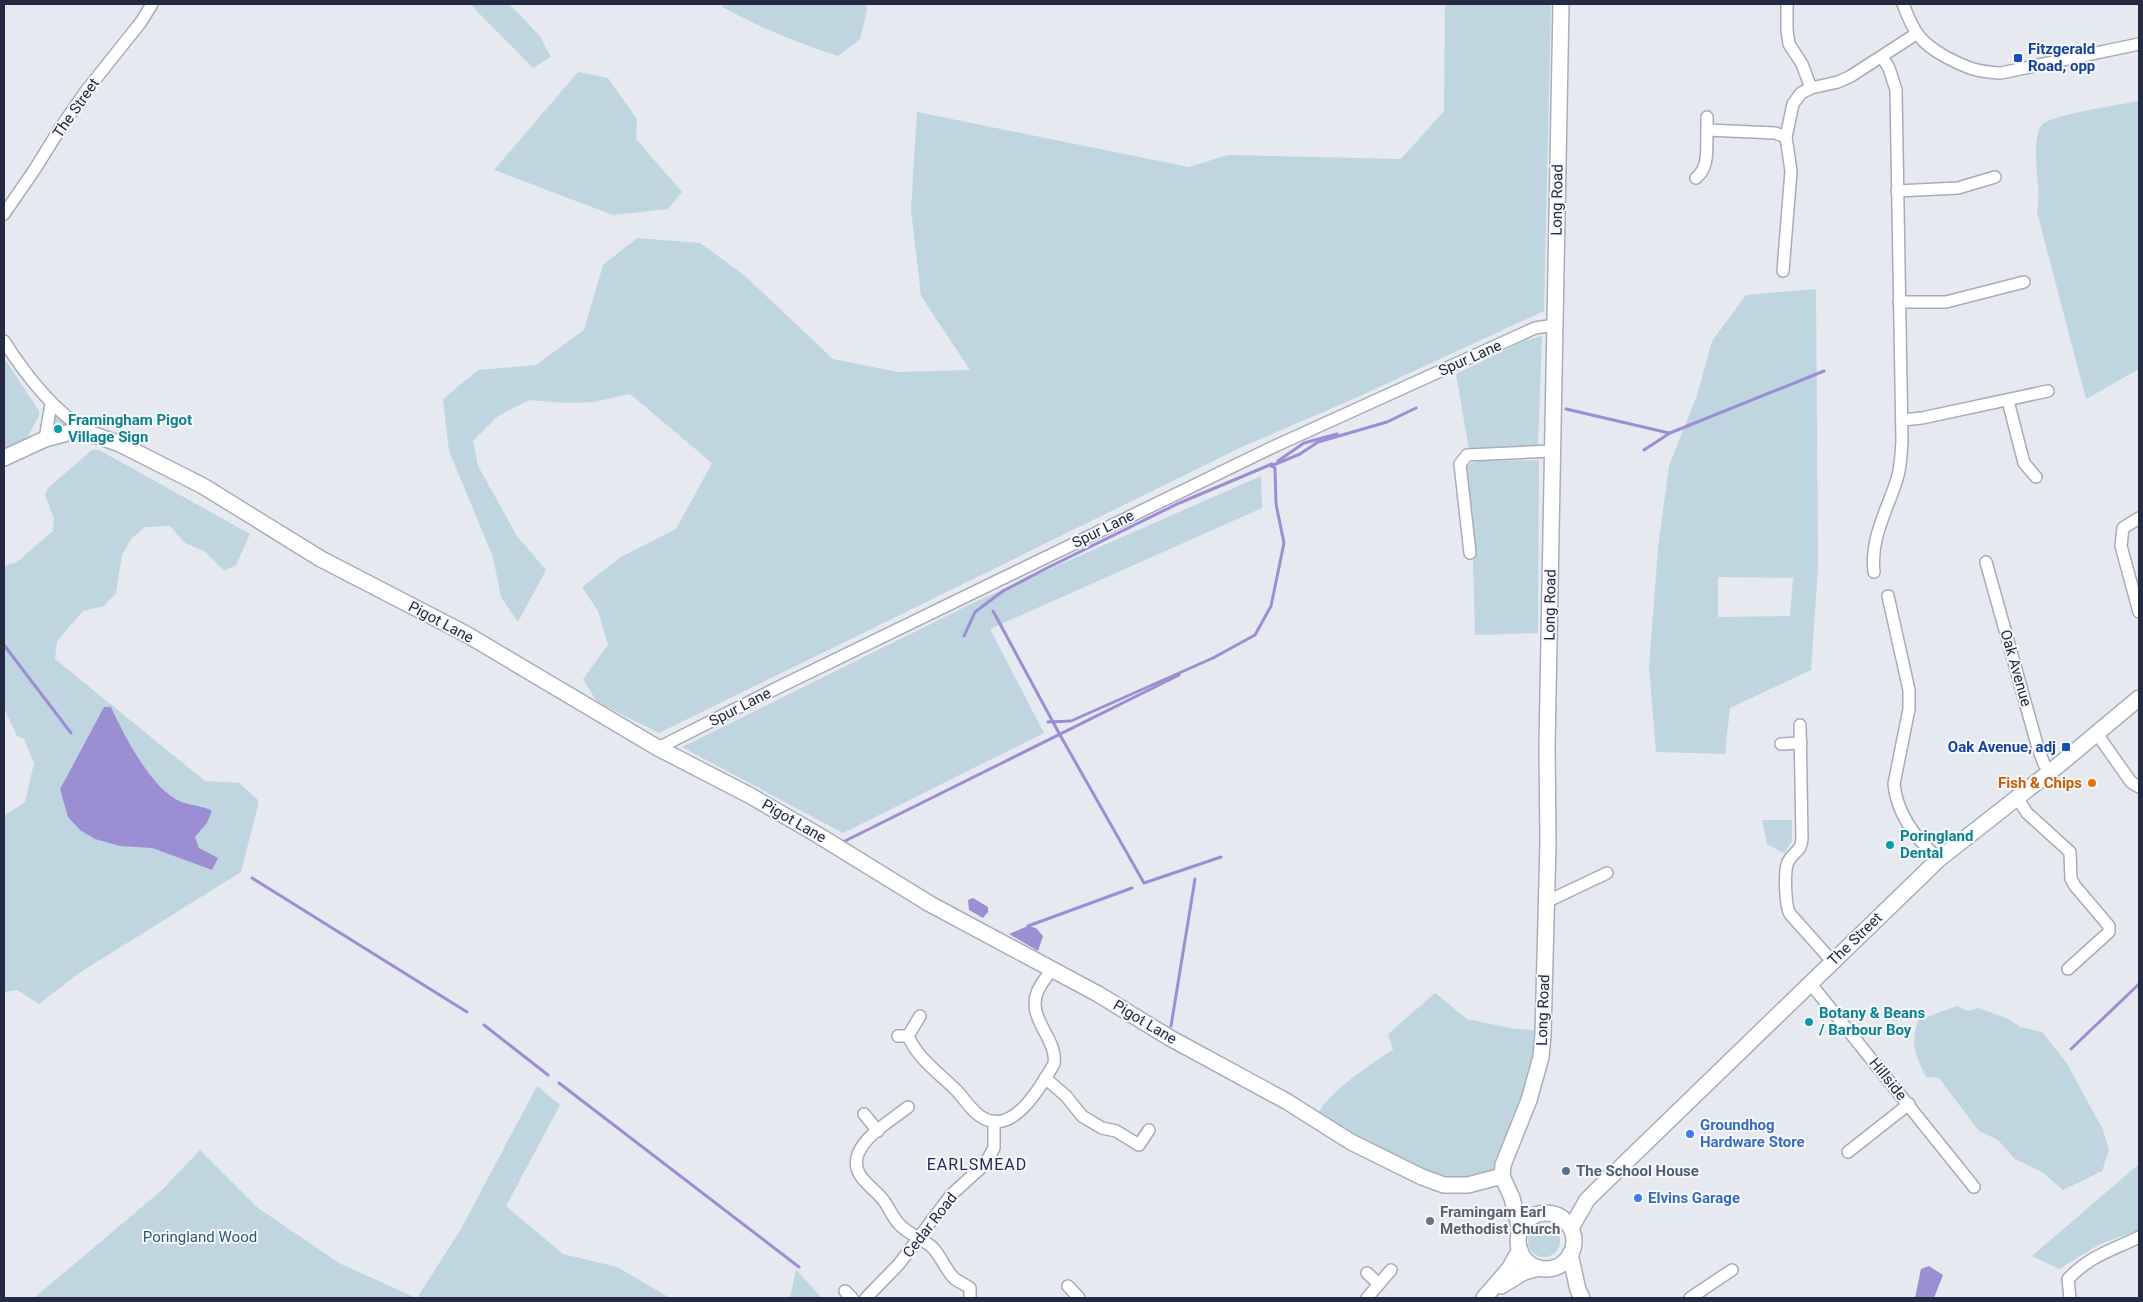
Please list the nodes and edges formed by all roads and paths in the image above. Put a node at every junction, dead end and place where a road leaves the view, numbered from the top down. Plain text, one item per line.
1 (152, 4) edge
2 (1561, 4) edge
3 (1787, 4) edge
4 (1903, 4) edge
5 (1916, 34) junction
6 (2139, 44) edge
7 (1882, 57) junction
8 (1811, 88) junction
9 (1707, 117) dead end
10 (1707, 130) junction
11 (1786, 136) junction
12 (1995, 177) dead end
13 (1696, 178) dead end
14 (1897, 191) junction
15 (4, 214) edge
16 (1783, 271) dead end
17 (2024, 282) dead end
18 (1899, 302) junction
19 (1555, 325) junction
20 (4, 341) edge
21 (2048, 391) dead end
22 (2008, 401) junction
23 (51, 404) junction
24 (1902, 420) junction
25 (89, 433) junction
26 (45, 439) junction
27 (1553, 451) junction
28 (4, 458) edge
29 (2036, 477) dead end
30 (2139, 518) edge
31 (1470, 553) dead end
32 (1986, 562) dead end
33 (1874, 572) dead end
34 (1888, 596) dead end
35 (2139, 612) edge
36 (2139, 698) edge
37 (1800, 725) dead end
38 (2097, 734) junction
39 (1801, 743) junction
40 (1781, 744) dead end
41 (658, 748) junction
42 (2049, 771) junction
43 (2139, 787) edge
44 (2016, 796) junction
45 (1939, 859) junction
46 (1606, 873) dead end
47 (1546, 902) junction
48 (1832, 961) junction
49 (1052, 969) junction
50 (2068, 969) dead end
51 (1810, 983) junction
52 (920, 1016) dead end
53 (1045, 1078) junction
54 (1910, 1104) junction
55 (908, 1107) dead end
56 (864, 1114) dead end
57 (994, 1121) junction
58 (1149, 1130) dead end
59 (878, 1131) junction
60 (1140, 1144) junction
61 (1848, 1152) dead end
62 (1135, 1156) dead end
63 (1502, 1176) junction
64 (1974, 1187) dead end
65 (1512, 1198) junction
66 (1587, 1200) junction
67 (1541, 1213) junction
68 (1556, 1215) junction
69 (1571, 1228) junction
70 (1520, 1230) junction
71 (2139, 1237) edge
72 (919, 1240) junction
73 (1520, 1250) junction
74 (1570, 1254) junction
75 (1554, 1267) junction
76 (1539, 1268) junction
77 (1390, 1270) dead end
78 (1732, 1270) dead end
79 (1367, 1274) dead end
80 (1379, 1284) junction
81 (1068, 1286) dead end
82 (971, 1289) edge
83 (1580, 1294) edge
84 (1486, 1296) edge
85 (866, 1298) edge
86 (1079, 1298) edge
87 (1367, 1298) edge
88 (1690, 1298) edge
89 (2070, 1298) edge

1 - 15 street, The Street
2 - 19 street, Long Road
3 - 8 street
4 - 5 street
5 - 6 street
5 - 7 street
7 - 8 street
7 - 14 street
8 - 11 street
9 - 10 street
10 - 11 street
10 - 13 street
11 - 16 street
12 - 14 street
14 - 18 street
17 - 18 street
18 - 24 street
19 - 27 street, Long Road
19 - 41 street, Spur Lane
20 - 23 street
21 - 22 street
22 - 24 street
22 - 29 street
23 - 25 street
23 - 26 street
24 - 33 street
25 - 26 street
25 - 41 street, Pigot Lane
26 - 28 street
27 - 31 street
27 - 47 street, Long Road
30 - 35 street
32 - 42 street, Oak Avenue
34 - 45 street
36 - 38 street, The Street
37 - 39 street
38 - 42 street, The Street
38 - 43 street
39 - 40 street
39 - 48 street
41 - 49 street, Pigot Lane
42 - 44 street, The Street
44 - 45 street, The Street
44 - 50 street
45 - 48 street, The Street
46 - 47 street
47 - 63 street, Long Road
48 - 51 street, The Street
49 - 53 street
49 - 63 street, Pigot Lane
51 - 54 street, Hillside
51 - 66 street, The Street
52 - 57 street
53 - 57 street
53 - 60 street
54 - 61 street, Hillside
54 - 64 street, Hillside
55 - 59 street
56 - 59 street
57 - 72 street, Cedar Road
58 - 60 street
59 - 72 street
60 - 62 street
63 - 65 street
65 - 67 street
65 - 70 street
66 - 68 street, The Street
66 - 69 street, The Street
67 - 68 street
67 - 70 street
68 - 69 street
69 - 74 street, The Street
70 - 73 street
71 - 89 street
72 - 82 street
72 - 85 street, Cedar Road
73 - 76 street
73 - 84 street
74 - 75 street
74 - 83 street, The Street
75 - 76 street
75 - 83 street
76 - 84 street
77 - 80 street
78 - 88 street
79 - 80 street
80 - 87 street
81 - 86 street

